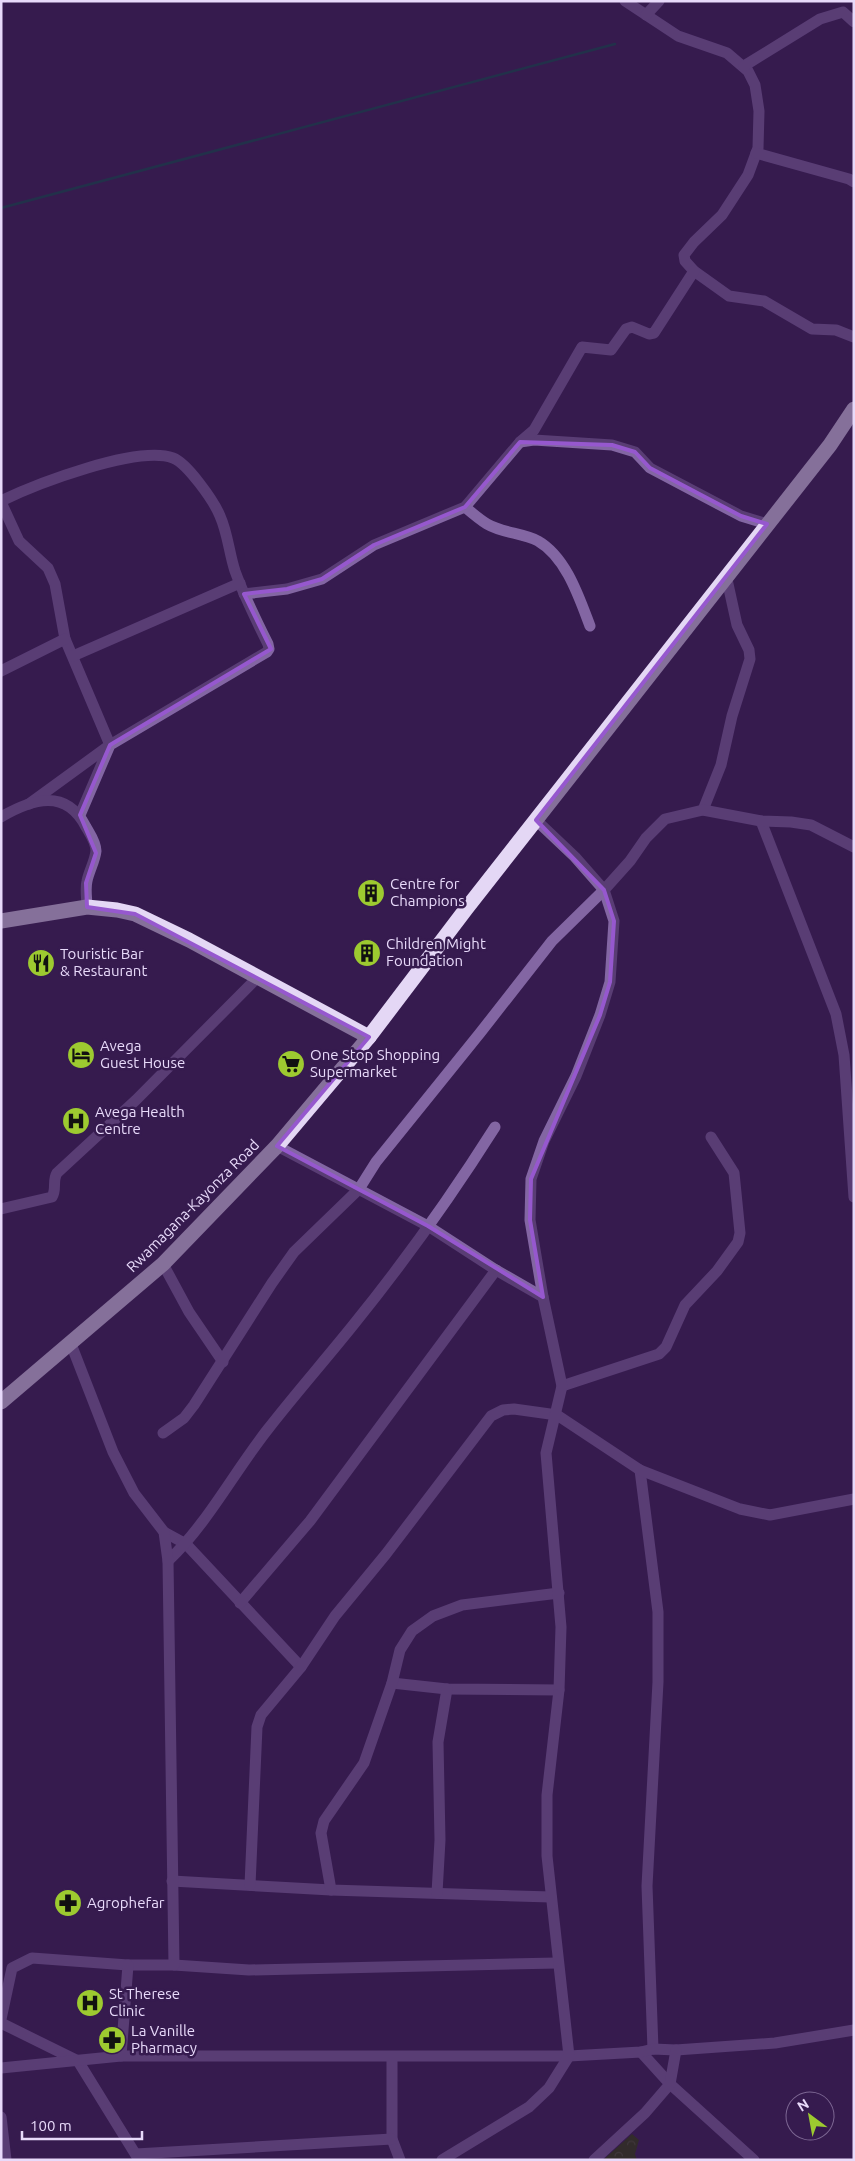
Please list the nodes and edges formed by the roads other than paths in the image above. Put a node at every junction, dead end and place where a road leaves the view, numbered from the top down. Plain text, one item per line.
1 (625, 1) edge
2 (659, 1) edge
3 (646, 15) junction
4 (854, 22) edge
5 (744, 66) junction
6 (756, 153) junction
7 (854, 182) edge
8 (694, 271) junction
9 (854, 338) edge
10 (854, 409) edge
11 (520, 442) junction
12 (1, 502) edge
13 (466, 507) junction
14 (767, 524) junction
15 (726, 575) junction
16 (242, 589) junction
17 (590, 626) dead end
18 (65, 640) junction
19 (73, 656) junction
20 (1, 671) edge
21 (110, 745) junction
22 (29, 804) junction
23 (703, 810) junction
24 (80, 815) junction
25 (1, 817) edge
26 (536, 820) junction
27 (760, 821) junction
28 (854, 847) edge
29 (604, 890) junction
30 (87, 908) junction
31 (1, 921) edge
32 (258, 977) junction
33 (369, 1037) junction
34 (495, 1127) dead end
35 (711, 1137) dead end
36 (277, 1146) junction
37 (358, 1189) junction
38 (854, 1197) edge
39 (1, 1209) edge
40 (428, 1226) junction
41 (163, 1264) junction
42 (496, 1270) junction
43 (543, 1297) junction
44 (71, 1344) junction
45 (223, 1362) junction
46 (562, 1386) junction
47 (1, 1402) edge
48 (557, 1416) junction
49 (163, 1433) dead end
50 (640, 1470) junction
51 (854, 1499) edge
52 (164, 1532) junction
53 (186, 1544) junction
54 (168, 1561) junction
55 (559, 1593) junction
56 (240, 1603) junction
57 (301, 1667) junction
58 (392, 1683) junction
59 (447, 1689) junction
60 (559, 1690) junction
61 (172, 1882) junction
62 (250, 1885) junction
63 (331, 1890) junction
64 (437, 1893) junction
65 (550, 1897) junction
66 (557, 1963) junction
67 (128, 1965) junction
68 (174, 1965) junction
69 (1, 2019) edge
70 (1, 2023) edge
71 (854, 2030) edge
72 (654, 2048) junction
73 (676, 2050) junction
74 (641, 2052) junction
75 (121, 2056) junction
76 (569, 2056) junction
77 (392, 2057) junction
78 (78, 2061) junction
79 (1, 2068) edge
80 (670, 2084) junction
81 (1, 2117) edge
82 (392, 2139) junction
83 (233, 2149) junction
84 (137, 2157) edge
85 (6, 2160) edge
86 (240, 2160) edge
87 (400, 2160) edge
88 (442, 2160) edge
89 (594, 2160) edge
90 (754, 2160) edge

1 - 3 street
2 - 3 street
3 - 5 street
4 - 5 street
5 - 6 street
6 - 7 street
6 - 8 street
8 - 9 street
8 - 11 street
10 - 14 highway, Rwamagana-Kayonza Road
11 - 13 street
11 - 14 street
12 - 16 street
12 - 18 street
13 - 16 street
13 - 17 street
14 - 15 highway, Rwamagana-Kayonza Road
15 - 23 street
15 - 26 highway, Rwamagana-Kayonza Road
16 - 19 street
16 - 21 street
18 - 19 street
18 - 20 street
19 - 21 street
21 - 22 street
21 - 24 street
22 - 24 street
22 - 25 street
23 - 27 street
23 - 29 street
24 - 30 street
26 - 29 street
26 - 33 highway, Rwamagana-Kayonza Road
27 - 28 street
27 - 38 street
29 - 37 street
29 - 43 street
30 - 31 highway
30 - 32 highway
32 - 33 highway
32 - 39 street
33 - 36 highway, Rwamagana-Kayonza Road
34 - 40 street
35 - 46 street
36 - 37 street
36 - 41 highway, Rwamagana-Kayonza Road
37 - 40 street
37 - 45 street
40 - 42 street
40 - 53 street
41 - 44 highway, Rwamagana-Kayonza Road
41 - 45 street
42 - 43 street
42 - 56 street
43 - 46 street
44 - 47 highway, Rwamagana-Kayonza Road
44 - 52 street
45 - 49 street
46 - 48 street
48 - 50 street
48 - 55 street
48 - 57 street
50 - 51 street
50 - 72 street
52 - 53 street
52 - 54 street
53 - 54 street
53 - 56 street
54 - 61 street
55 - 58 street
55 - 60 street
56 - 57 street
57 - 62 street
58 - 59 street
58 - 63 street
59 - 60 street
59 - 64 street
60 - 65 street
61 - 62 street
61 - 68 street
62 - 63 street
63 - 64 street
64 - 65 street
65 - 66 street
66 - 68 street
66 - 76 street
67 - 68 street
67 - 69 street
67 - 75 street
70 - 78 street
71 - 73 street
72 - 73 street
72 - 74 street
73 - 80 street
74 - 76 street
74 - 80 street
75 - 77 street
75 - 78 street
76 - 77 street
76 - 88 street
77 - 82 street
78 - 79 street
78 - 84 street
80 - 89 street
80 - 90 street
81 - 85 street
82 - 83 street
82 - 87 street
83 - 84 street
83 - 86 street

